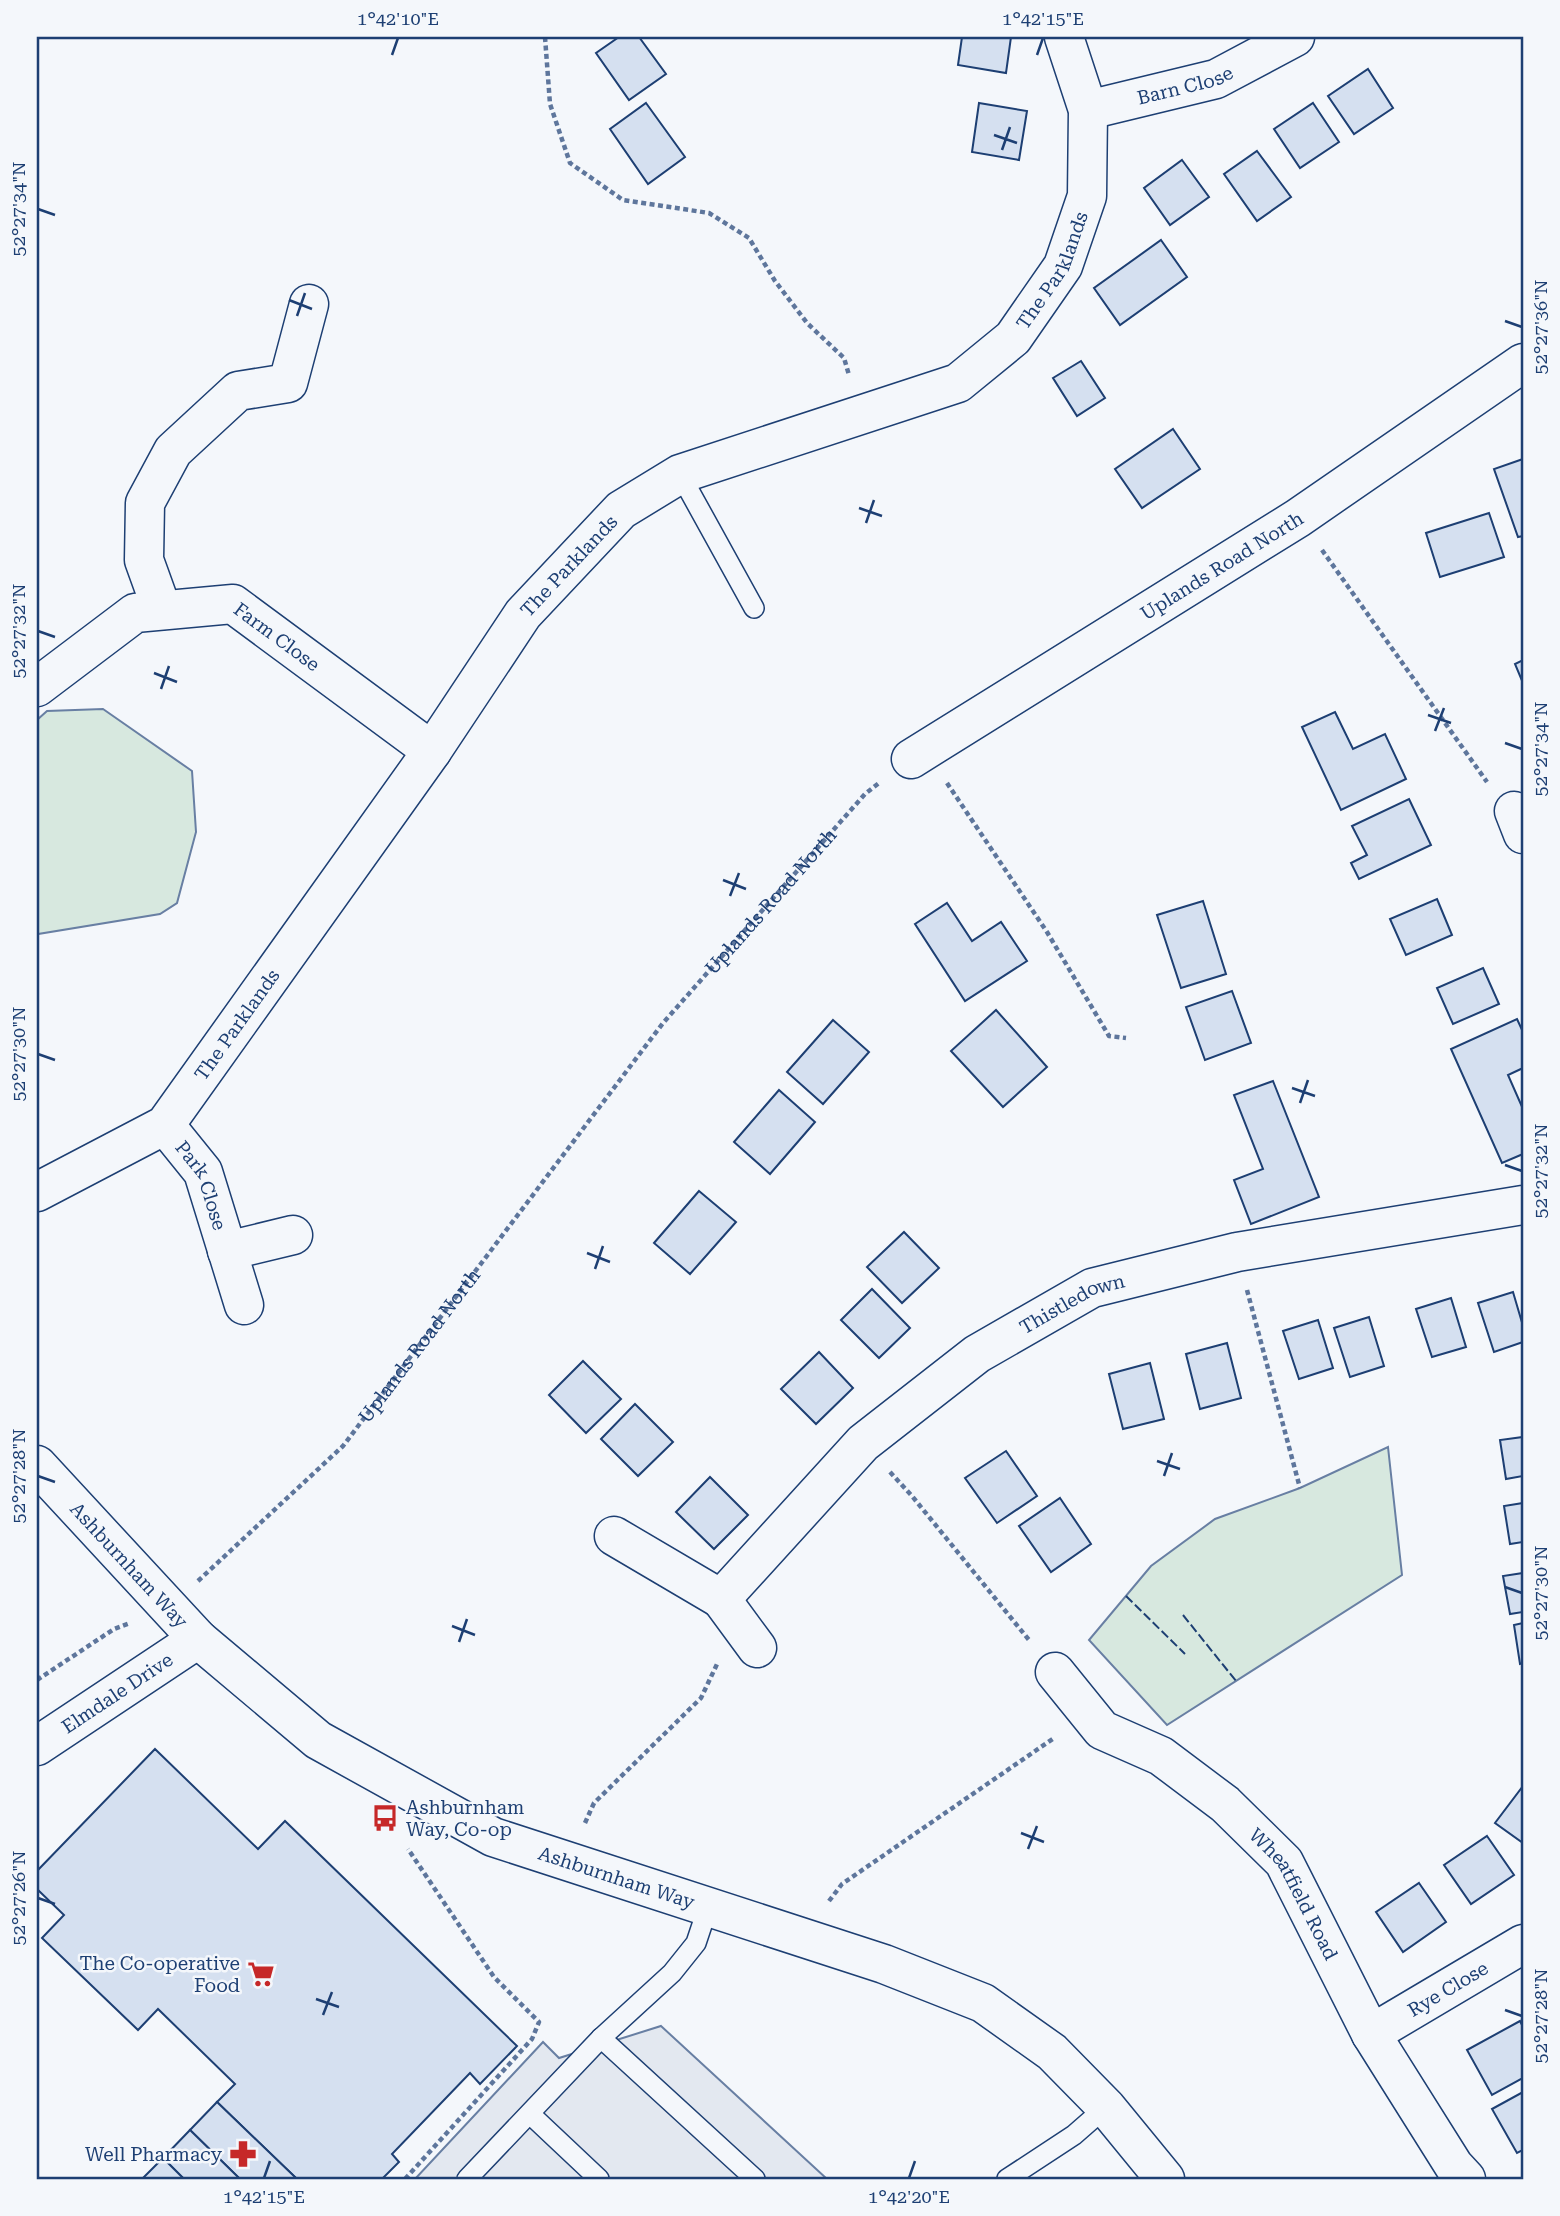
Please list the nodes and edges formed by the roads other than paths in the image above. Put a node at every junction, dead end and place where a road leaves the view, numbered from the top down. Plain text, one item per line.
1 (1064, 37) edge
2 (1280, 41) edge
3 (1088, 110) junction
4 (309, 304) dead end
5 (1523, 363) edge
6 (680, 474) junction
7 (754, 608) dead end
8 (162, 610) junction
9 (37, 687) edge
10 (432, 751) junction
11 (918, 755) road end
12 (165, 1125) junction
13 (37, 1192) edge
14 (1523, 1205) edge
15 (293, 1235) dead end
16 (227, 1251) junction
17 (244, 1305) dead end
18 (37, 1465) edge
19 (614, 1536) dead end
20 (198, 1639) junction
21 (1055, 1672) road end
22 (37, 1746) edge
23 (708, 1907) junction
24 (1523, 1944) edge
25 (1371, 2034) junction
26 (601, 2038) junction
27 (1106, 2107) junction
28 (530, 2114) junction
29 (467, 2179) edge
30 (599, 2179) edge
31 (755, 2179) edge
32 (1007, 2179) edge
33 (1165, 2179) edge
34 (1466, 2179) edge

1 - 3 street, The Parklands
2 - 3 street, Barn Close
3 - 6 street, The Parklands
4 - 8 street
5 - 11 street, Uplands Road North
6 - 7 lane
6 - 10 street, The Parklands
8 - 9 street, Farm Close
8 - 10 street, Farm Close
10 - 12 street, The Parklands
12 - 13 street, The Parklands
12 - 16 street, Park Close
14 - 19 street, Thistledown
15 - 16 street, Park Close
16 - 17 street, Park Close
18 - 20 street, Ashburnham Way
20 - 22 street, Elmdale Drive
20 - 23 street, Ashburnham Way
21 - 25 street, Wheatfield Road
23 - 26 lane
23 - 27 street, Ashburnham Way
24 - 25 street, Rye Close
25 - 34 street, Wheatfield Road
26 - 28 lane
26 - 31 lane
27 - 32 lane
27 - 33 street, Ashburnham Way
28 - 29 lane
28 - 30 lane

